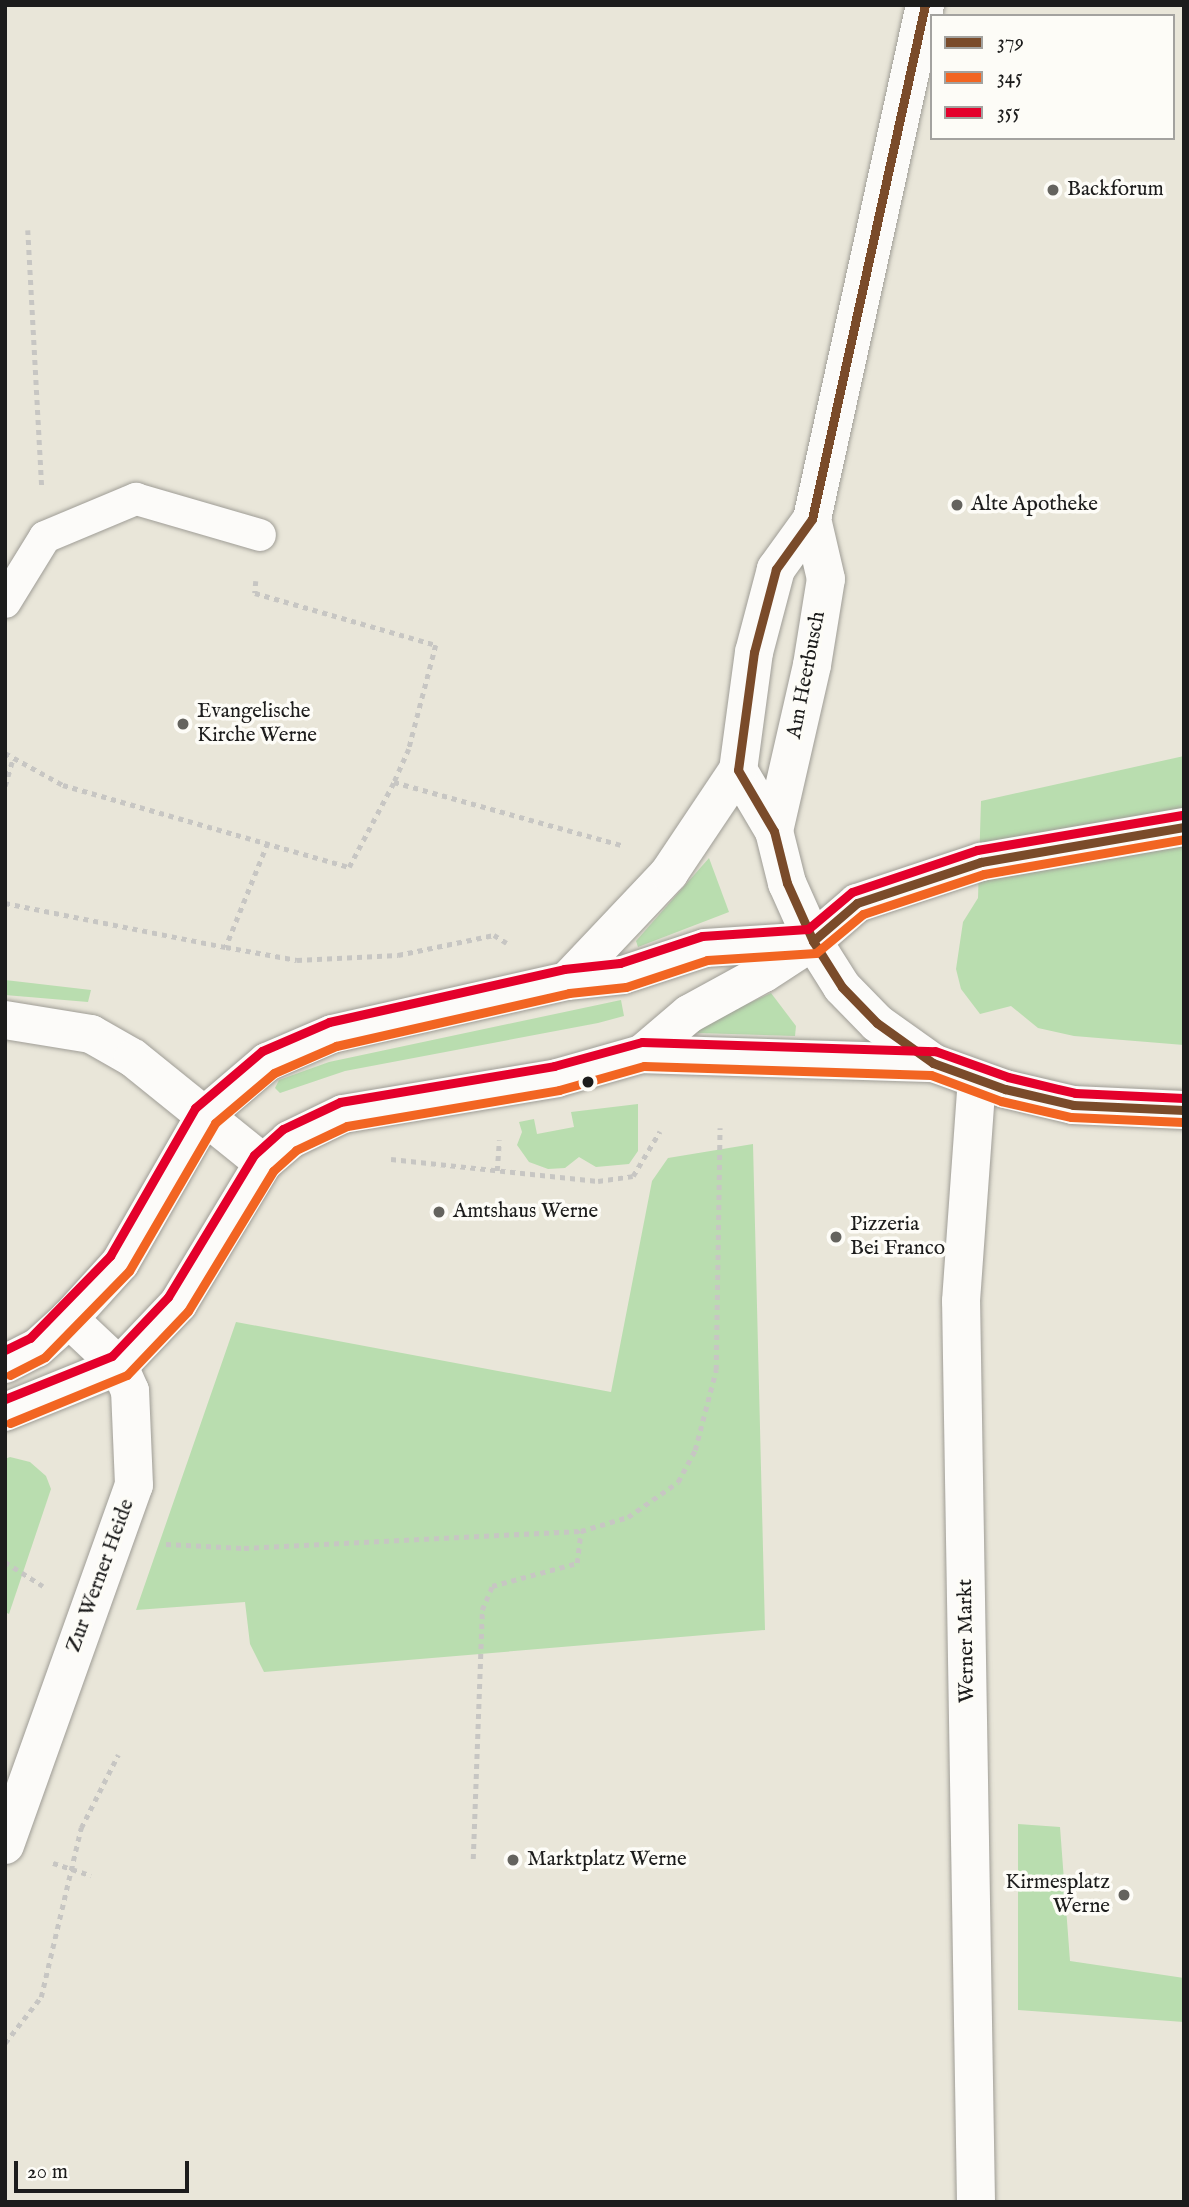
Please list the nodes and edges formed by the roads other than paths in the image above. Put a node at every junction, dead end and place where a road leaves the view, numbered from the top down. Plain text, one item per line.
1 (925, 5) edge
2 (812, 519) junction
3 (260, 535) road end
4 (5, 602) edge
5 (738, 770) junction
6 (1184, 827) edge
7 (774, 831) junction
8 (813, 941) junction
9 (567, 981) junction
10 (5, 1020) edge
11 (642, 1054) junction
12 (933, 1063) junction
13 (977, 1080) junction
14 (1184, 1110) edge
15 (205, 1115) junction
16 (263, 1163) junction
17 (69, 1319) junction
18 (5, 1364) edge
19 (119, 1366) junction
20 (5, 1412) edge
21 (5, 1845) edge
22 (976, 2202) edge

1 - 2 street, Am Heerbusch
2 - 5 street, Am Heerbusch
2 - 7 street, Am Heerbusch
3 - 4 lane
5 - 7 street, Am Heerbusch
5 - 9 street
6 - 8 street
7 - 8 street, Am Heerbusch
8 - 9 street
8 - 11 street
8 - 12 street, Am Heerbusch
9 - 15 street
10 - 15 street
11 - 12 street
11 - 16 street
12 - 13 street
13 - 14 street
13 - 22 street, Werner Markt
15 - 16 street
15 - 17 street
16 - 19 street
17 - 18 street
17 - 19 street, Zur Werner Heide
19 - 20 street
19 - 21 street, Zur Werner Heide

